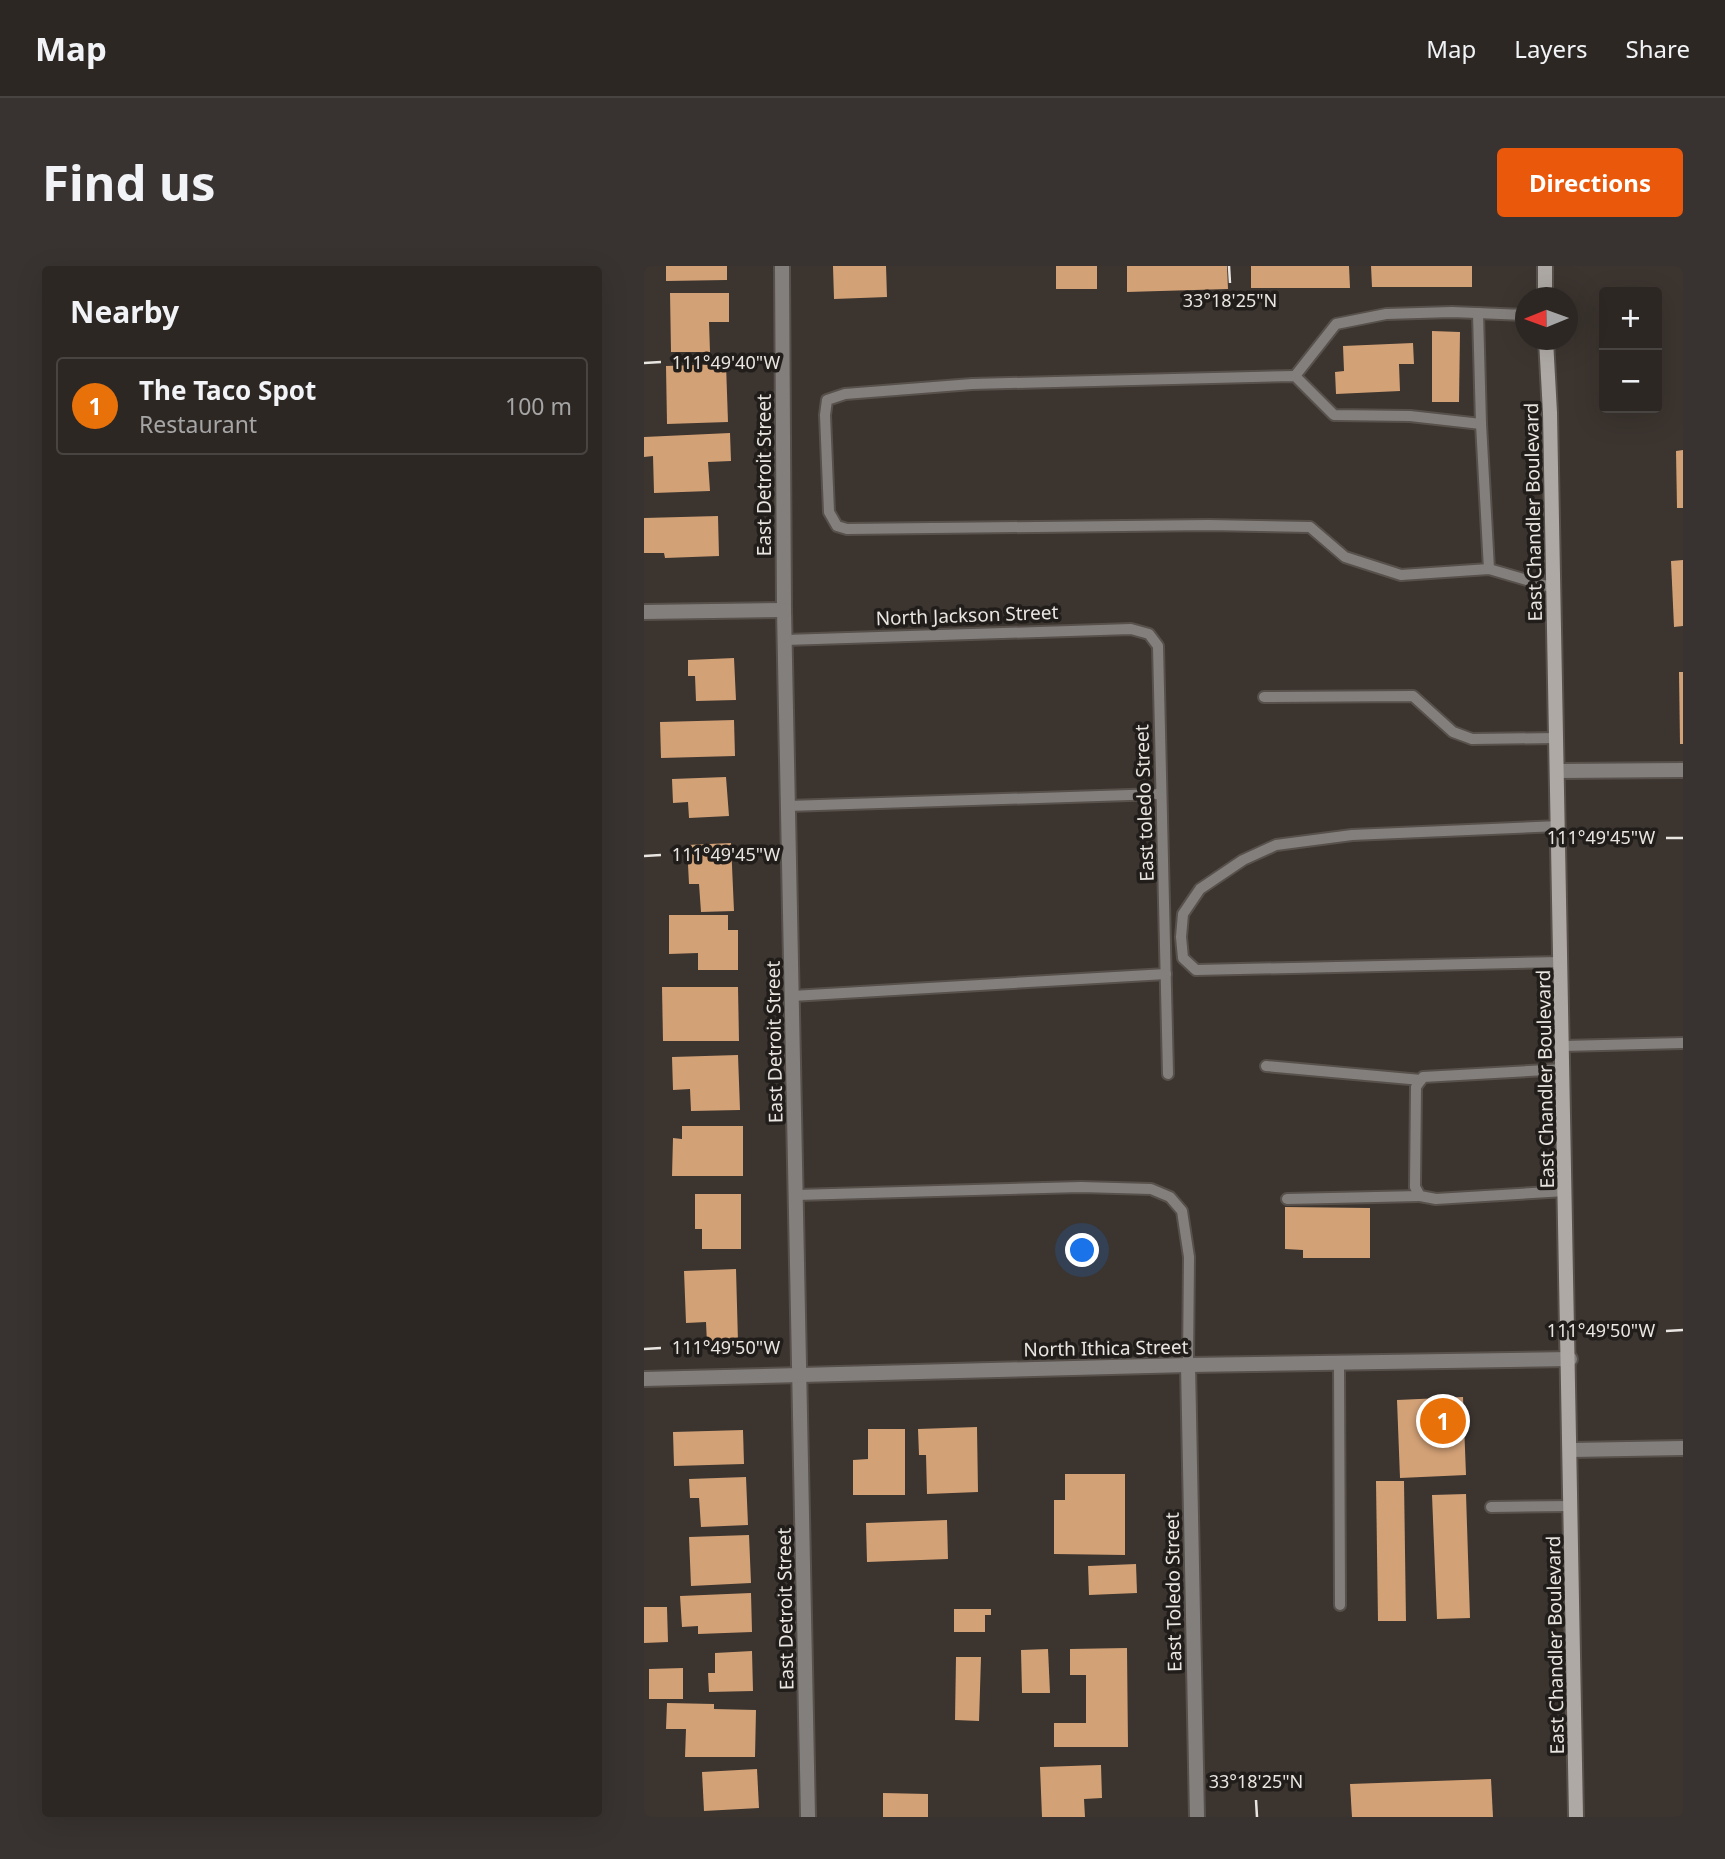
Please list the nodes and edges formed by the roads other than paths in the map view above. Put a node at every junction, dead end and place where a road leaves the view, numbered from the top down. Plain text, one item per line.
1 (782, 266) edge
2 (1545, 266) edge
3 (1545, 287) edge
4 (1478, 313) junction
5 (1515, 315) edge
6 (1547, 350) edge
7 (1294, 376) junction
8 (1481, 424) junction
9 (1489, 569) junction
10 (1553, 588) junction
11 (784, 610) junction
12 (644, 612) edge
13 (1149, 634) joint
14 (785, 640) junction
15 (1264, 697) dead end
16 (1557, 738) junction
17 (1683, 770) edge
18 (1558, 771) junction
19 (1160, 794) junction
20 (788, 806) junction
21 (1559, 826) junction
22 (1561, 962) junction
23 (1166, 974) junction
24 (792, 996) junction
25 (1683, 1043) edge
26 (1563, 1046) junction
27 (1266, 1066) dead end
28 (1564, 1069) junction
29 (1168, 1074) dead end
30 (1421, 1080) junction
31 (1566, 1191) junction
32 (796, 1195) junction
33 (1420, 1196) junction
34 (1287, 1199) dead end
35 (1570, 1359) junction
36 (1339, 1363) junction
37 (1188, 1366) junction
38 (799, 1375) junction
39 (644, 1379) edge
40 (1683, 1448) edge
41 (1571, 1450) junction
42 (1572, 1506) junction
43 (1490, 1507) dead end
44 (1340, 1605) dead end
45 (808, 1817) edge
46 (1197, 1817) edge
47 (1576, 1817) edge

1 - 11 street, East Detroit Street
2 - 3 main road
4 - 5 lane
4 - 7 lane
4 - 8 lane
6 - 10 main road, East Chandler Boulevard
7 - 8 lane
7 - 9 lane
8 - 9 lane
9 - 10 lane
10 - 16 main road, East Chandler Boulevard
11 - 12 street
11 - 14 street, East Detroit Street
13 - 14 lane, North Jackson Street
13 - 19 lane, East toledo Street
14 - 20 street, East Detroit Street
15 - 16 lane
16 - 18 main road, East Chandler Boulevard
17 - 18 street
18 - 21 main road, East Chandler Boulevard
19 - 20 lane
19 - 23 lane, East toledo Street
20 - 24 street, East Detroit Street
21 - 22 main road, East Chandler Boulevard
21 - 22 lane
22 - 26 main road, East Chandler Boulevard
23 - 24 lane
23 - 29 lane, East toledo Street
24 - 32 street, East Detroit Street
25 - 26 lane
26 - 28 main road, East Chandler Boulevard
27 - 30 lane
28 - 30 lane
28 - 31 main road, East Chandler Boulevard
30 - 33 lane
31 - 33 lane
31 - 35 main road, East Chandler Boulevard
32 - 37 lane
32 - 38 street, East Detroit Street
33 - 34 lane
35 - 36 street, North Ithica Street
35 - 41 main road, East Chandler Boulevard
36 - 37 street, North Ithica Street
36 - 44 lane
37 - 38 street, North Ithica Street
37 - 46 street, East Toledo Street
38 - 39 street, North Ithica Street
38 - 45 street, East Detroit Street
40 - 41 street
41 - 42 main road, East Chandler Boulevard
42 - 43 lane
42 - 47 main road, East Chandler Boulevard

